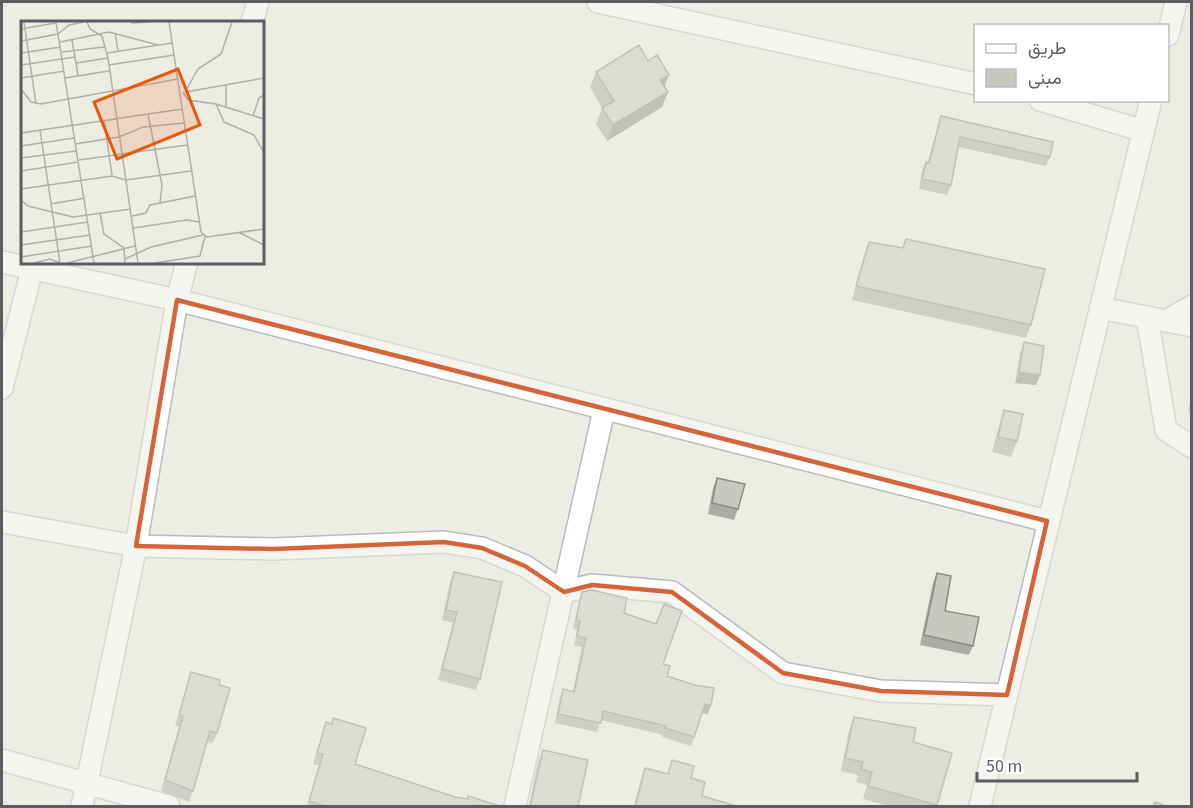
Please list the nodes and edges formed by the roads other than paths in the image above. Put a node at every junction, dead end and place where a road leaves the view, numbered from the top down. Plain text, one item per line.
1 (258, 2) edge
2 (598, 2) edge
3 (1176, 2) edge
4 (252, 21) edge
5 (1169, 27) edge
6 (974, 84) edge
7 (1047, 102) edge
8 (1151, 102) edge
9 (1144, 131) junction
10 (2, 262) edge
11 (187, 264) edge
12 (32, 269) junction
13 (177, 300) junction
14 (1191, 306) edge
15 (1100, 308) junction
16 (1156, 319) junction
17 (1191, 326) edge
18 (2, 388) edge
19 (604, 410) junction
20 (1191, 447) edge
21 (1047, 521) junction
22 (2, 522) edge
23 (136, 546) junction
24 (564, 592) junction
25 (1007, 695) junction
26 (2, 760) edge
27 (88, 784) junction
28 (82, 807) edge
29 (169, 807) edge
30 (515, 807) edge
31 (980, 807) edge

1 - 4 street
2 - 6 street
3 - 5 street
7 - 9 street
8 - 9 street
9 - 15 street
10 - 12 street
11 - 13 street
12 - 13 street
12 - 18 street
13 - 19 street
13 - 23 street
14 - 16 street
15 - 16 street
15 - 21 street
16 - 17 street
16 - 20 street
19 - 21 street
19 - 24 street
21 - 25 street
22 - 23 street
23 - 24 street
23 - 27 street
24 - 25 street
24 - 30 street
25 - 31 street
26 - 27 street
27 - 28 street
27 - 29 street

